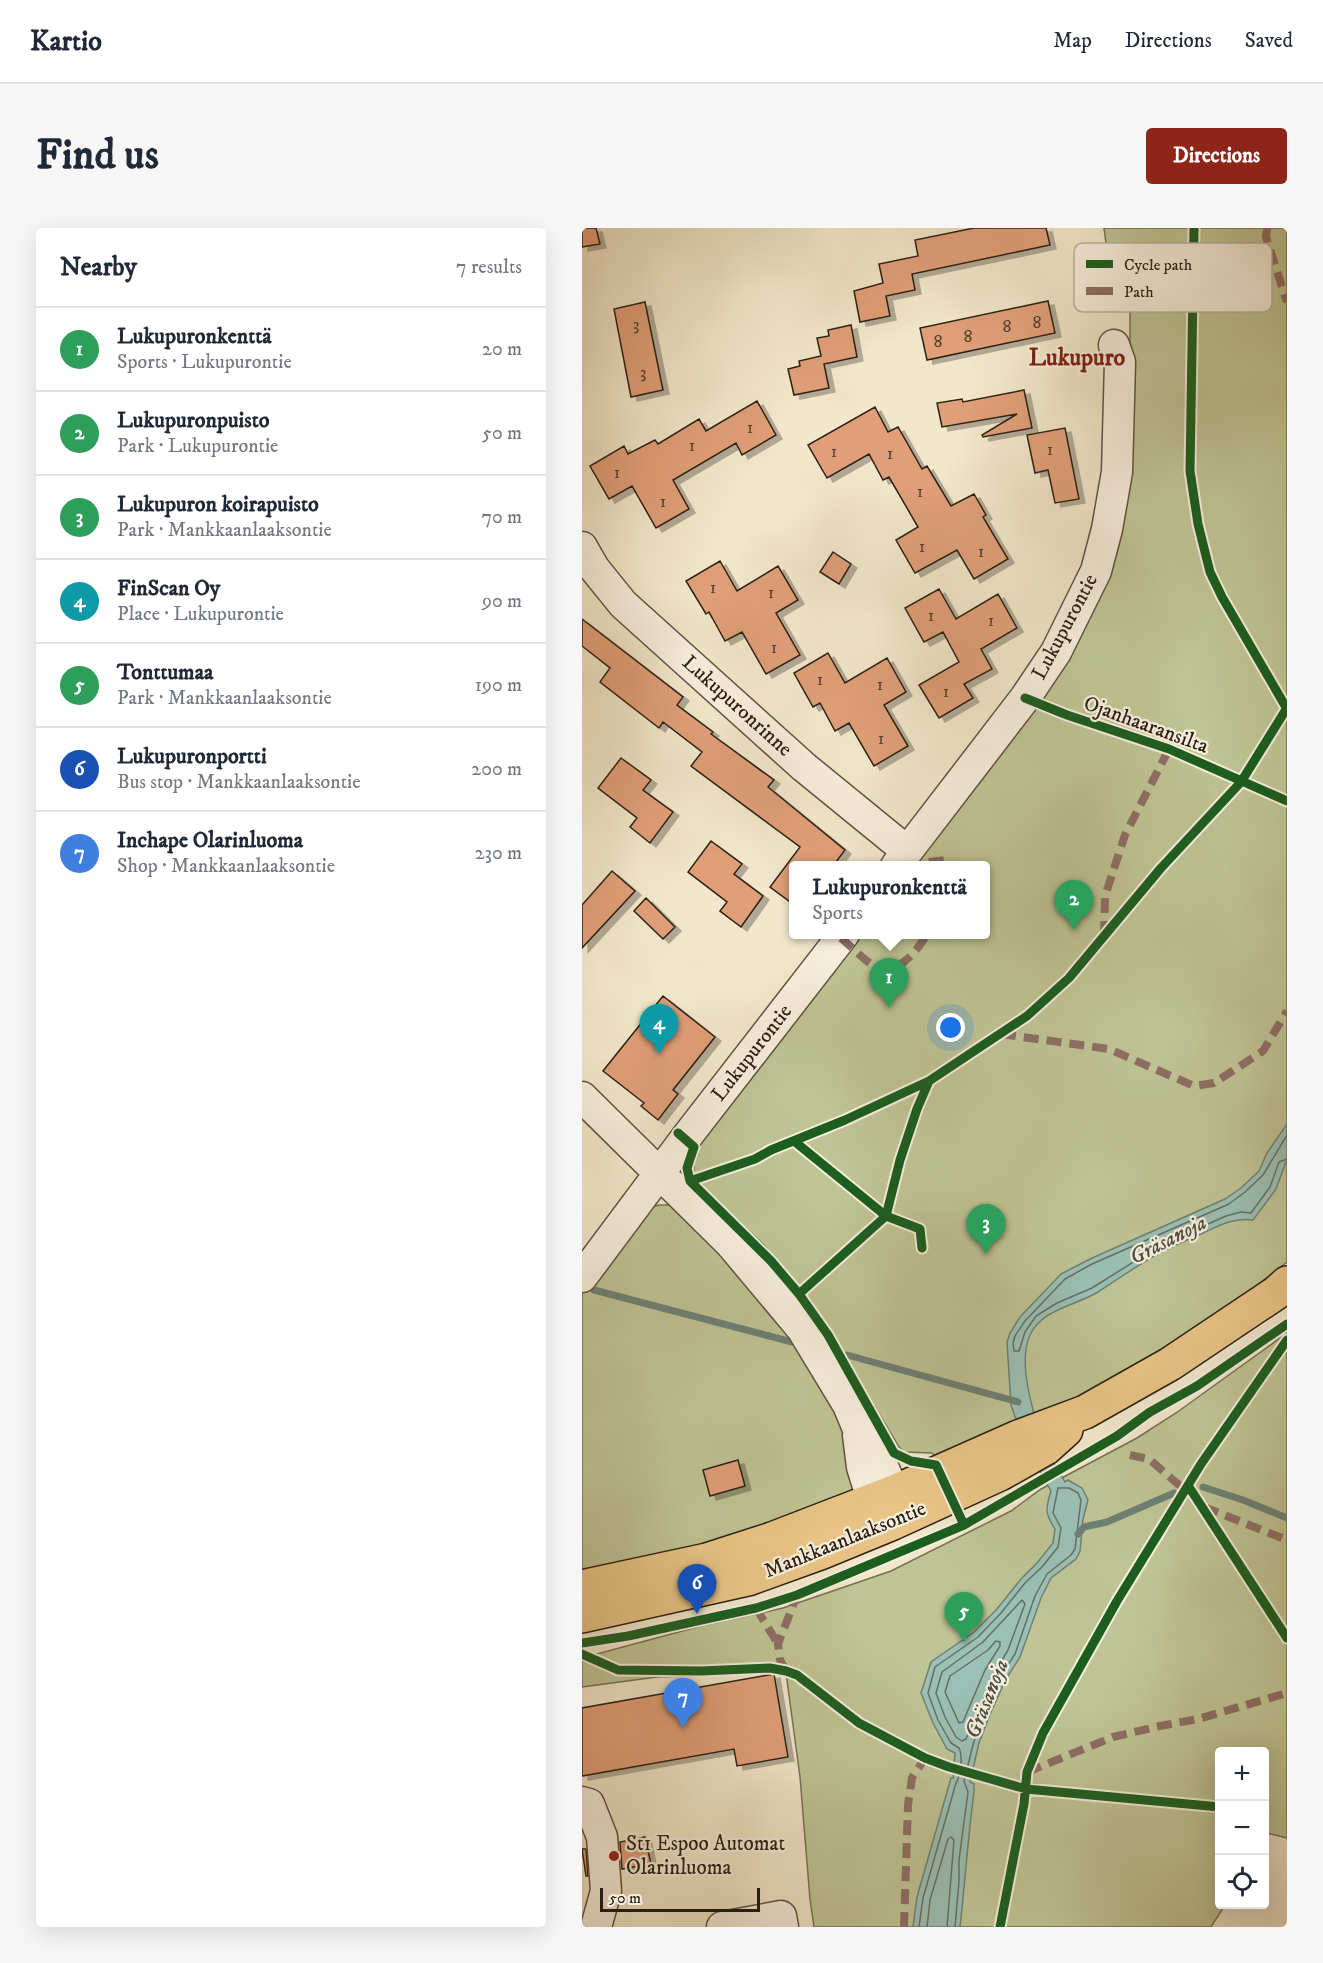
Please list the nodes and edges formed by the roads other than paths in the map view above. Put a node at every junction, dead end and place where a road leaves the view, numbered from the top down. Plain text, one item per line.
1 (1114, 345) dead end
2 (582, 547) edge
3 (901, 858) edge
4 (840, 939) edge
5 (582, 1097) edge
6 (660, 1172) junction
7 (582, 1276) edge
8 (1287, 1283) edge
9 (886, 1505) junction
10 (582, 1587) edge
11 (582, 1616) edge
12 (582, 1802) edge
13 (596, 1927) edge
14 (722, 1927) edge
15 (783, 1927) edge

1 - 3 street, Lukupurontie
2 - 3 street, Lukupuronrinne
4 - 6 street, Lukupurontie
5 - 6 street
6 - 7 street, Lukupurontie
6 - 9 street
8 - 9 main road, Mankkaanlaaksontie
9 - 10 main road, Mankkaanlaaksontie
9 - 11 main road, Mankkaanlaaksontie
12 - 13 street
14 - 15 street

